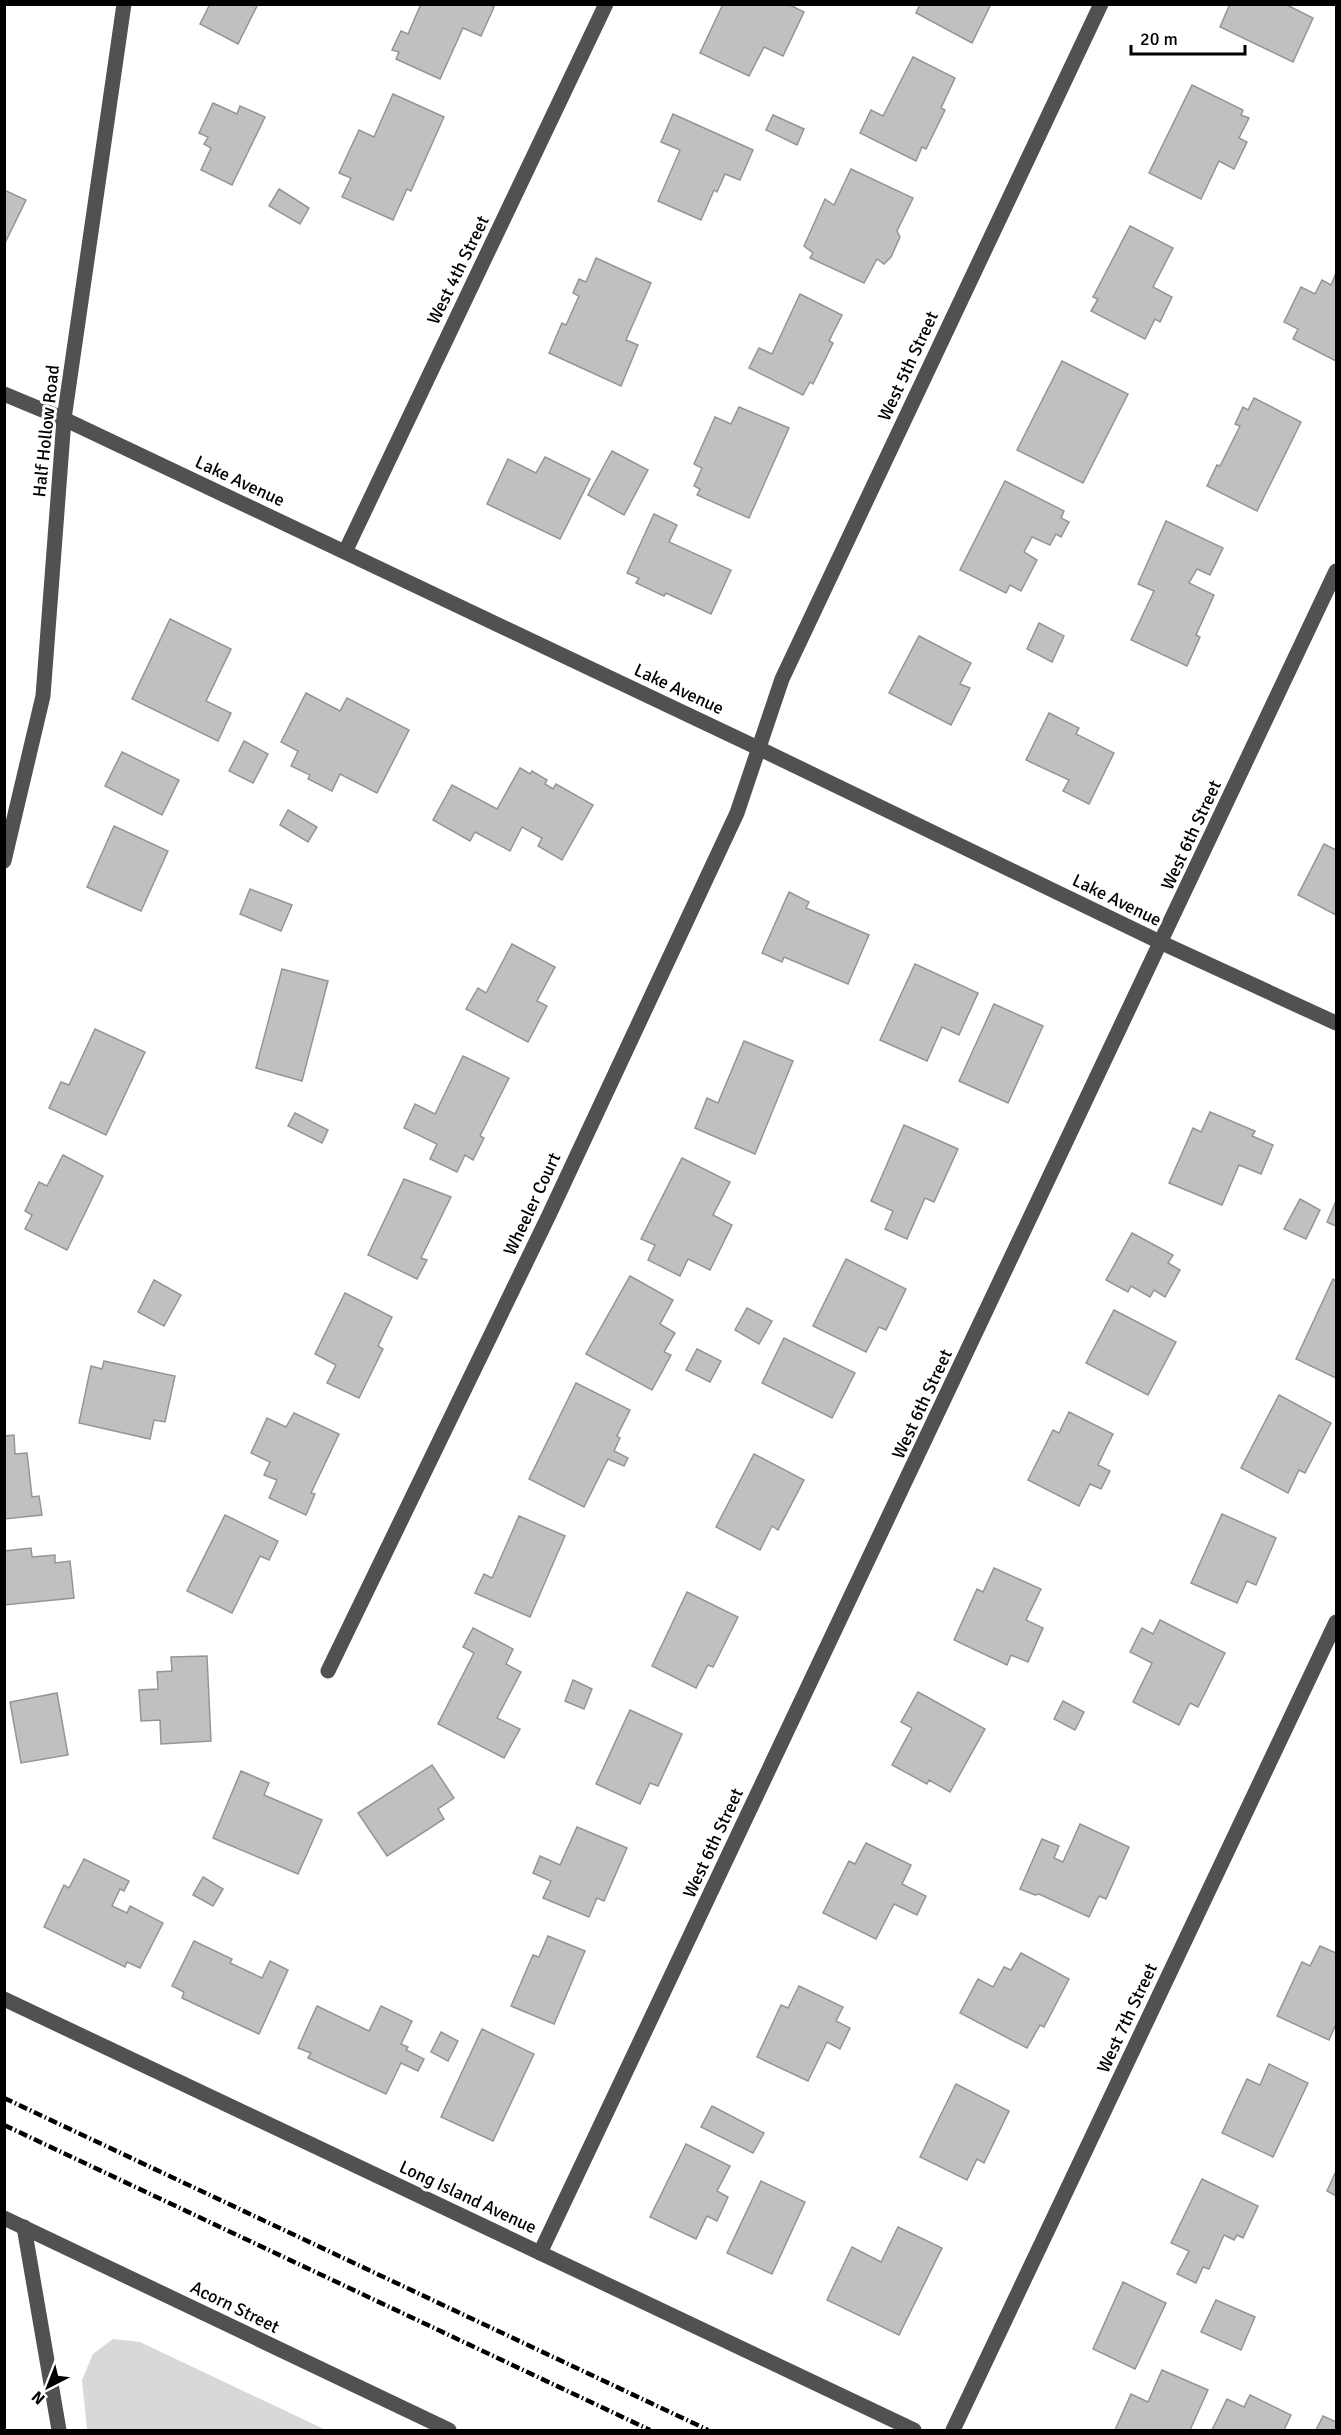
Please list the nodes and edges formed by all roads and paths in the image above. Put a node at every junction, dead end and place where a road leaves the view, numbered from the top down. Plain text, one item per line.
1 (124, 4) edge
2 (606, 4) edge
3 (1101, 4) edge
4 (4, 394) edge
5 (64, 419) junction
6 (345, 552) junction
7 (1336, 571) edge
8 (758, 748) junction
9 (4, 861) edge
10 (1162, 944) junction
11 (1336, 1023) edge
12 (1336, 1622) edge
13 (328, 1671) dead end
14 (4, 1999) edge
15 (4, 2218) edge
16 (24, 2227) junction
17 (540, 2253) junction
18 (59, 2430) edge
19 (449, 2430) edge
20 (914, 2430) edge
21 (953, 2430) edge

1 - 5 street, Half Hollow Road
2 - 6 street, West 4th Street
3 - 8 street, West 5th Street
4 - 5 street, Lake Avenue
5 - 6 street, Lake Avenue
5 - 9 street, Half Hollow Road
6 - 8 street, Lake Avenue
7 - 10 street, West 6th Street
8 - 10 street, Lake Avenue
8 - 13 street, Wheeler Court
10 - 11 street, Lake Avenue
10 - 17 street, West 6th Street
12 - 21 street, West 7th Street
14 - 17 street, Long Island Avenue
15 - 16 street, Acorn Street
16 - 18 street
16 - 19 street, Acorn Street
17 - 20 street, Long Island Avenue

